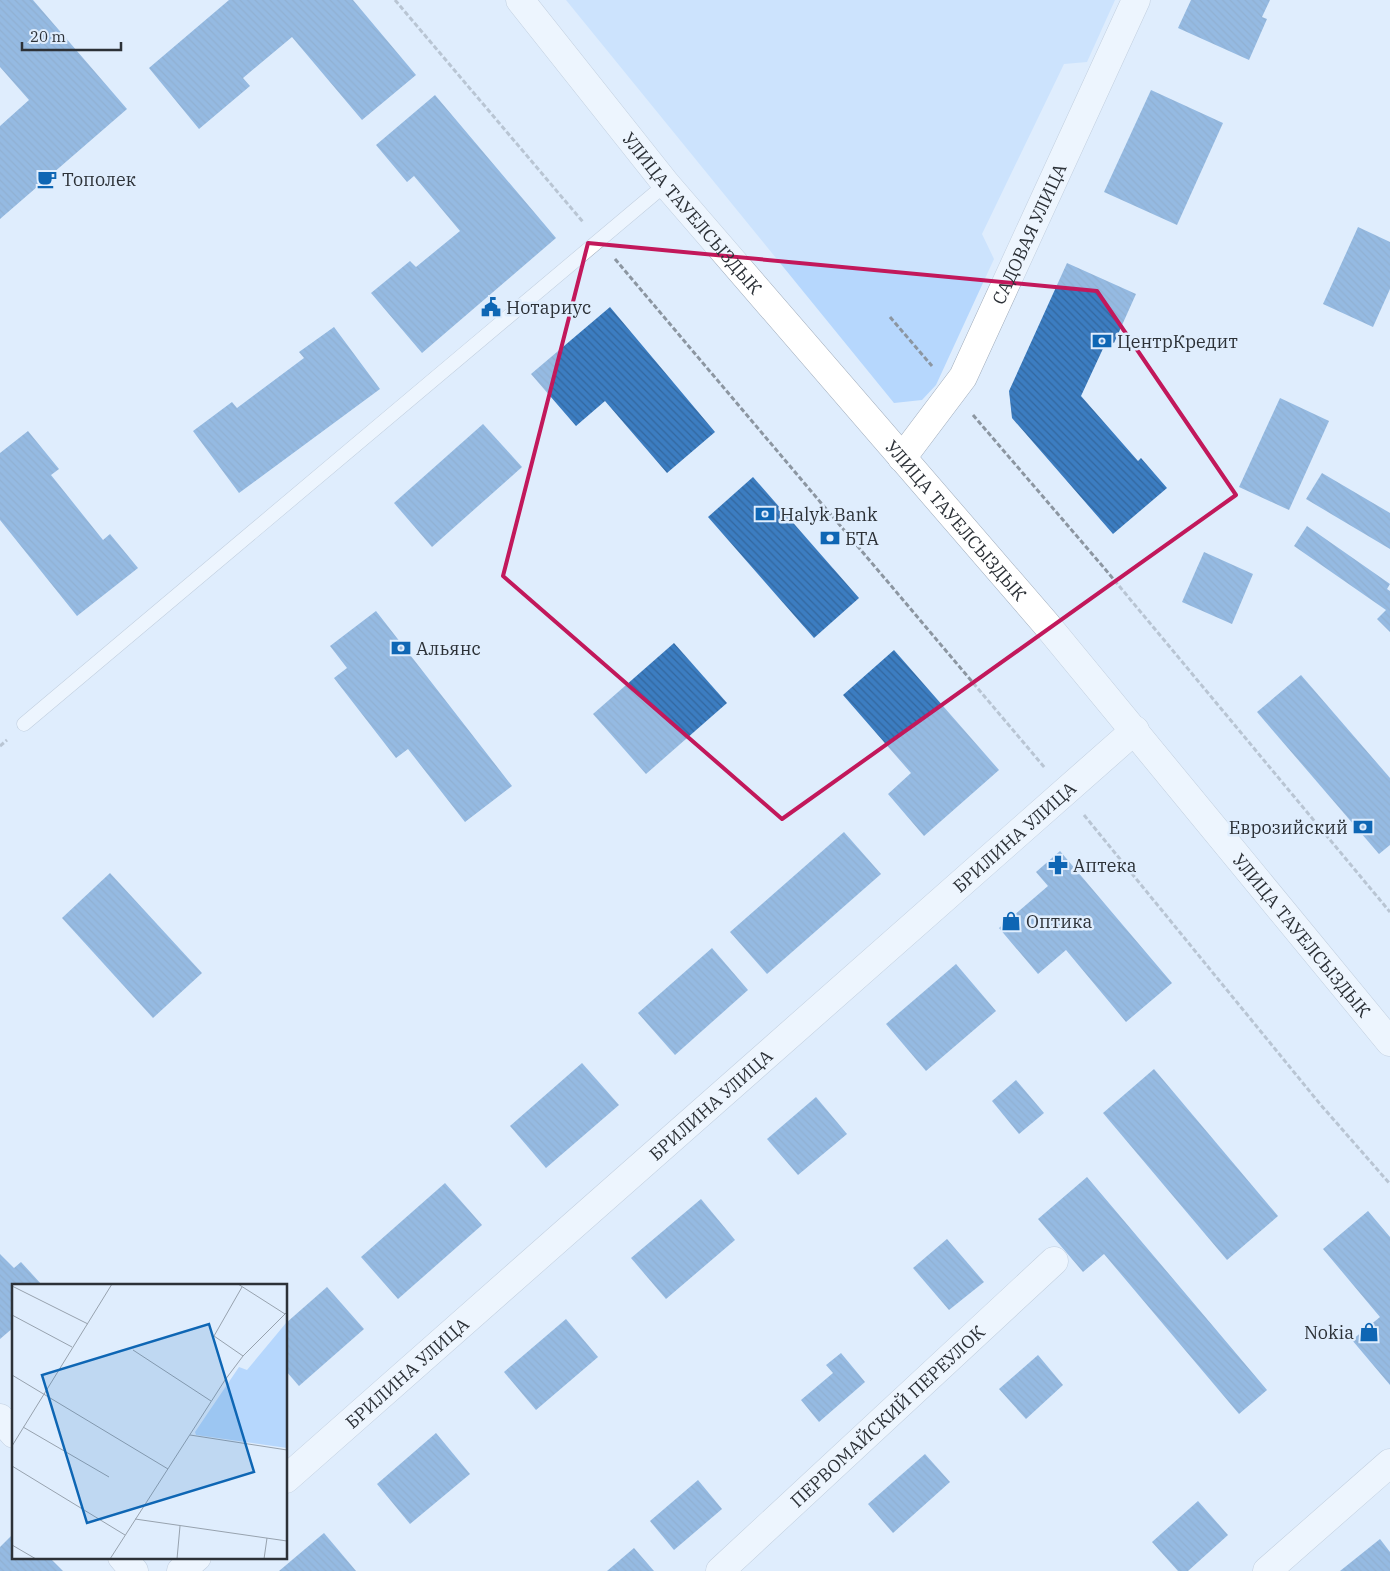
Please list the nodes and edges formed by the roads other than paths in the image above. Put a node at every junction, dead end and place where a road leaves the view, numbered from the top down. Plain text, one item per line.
1 (520, 0) edge
2 (1136, 0) edge
3 (666, 184) junction
4 (902, 458) junction
5 (24, 724) dead end
6 (1135, 730) junction
7 (1390, 1042) edge
8 (1054, 1261) dead end
9 (0, 1418) edge
10 (12, 1432) edge
11 (1390, 1463) edge
12 (288, 1477) edge
13 (123, 1558) edge
14 (196, 1558) edge
15 (134, 1571) edge
16 (182, 1571) edge
17 (720, 1571) edge
18 (1267, 1571) edge

1 - 3 street, УЛИЦА ТАУЕЛСЫЗДЫК
2 - 4 street, САДОВАЯ УЛИЦА
3 - 4 street, УЛИЦА ТАУЕЛСЫЗДЫК
3 - 5 lane
4 - 6 street, УЛИЦА ТАУЕЛСЫЗДЫК
6 - 7 street, УЛИЦА ТАУЕЛСЫЗДЫК
6 - 12 street, БРИЛИНА УЛИЦА
8 - 17 street, ПЕРВОМАЙСКИЙ ПЕРЕУЛОК
9 - 10 street
11 - 18 street
13 - 15 street
14 - 16 street

